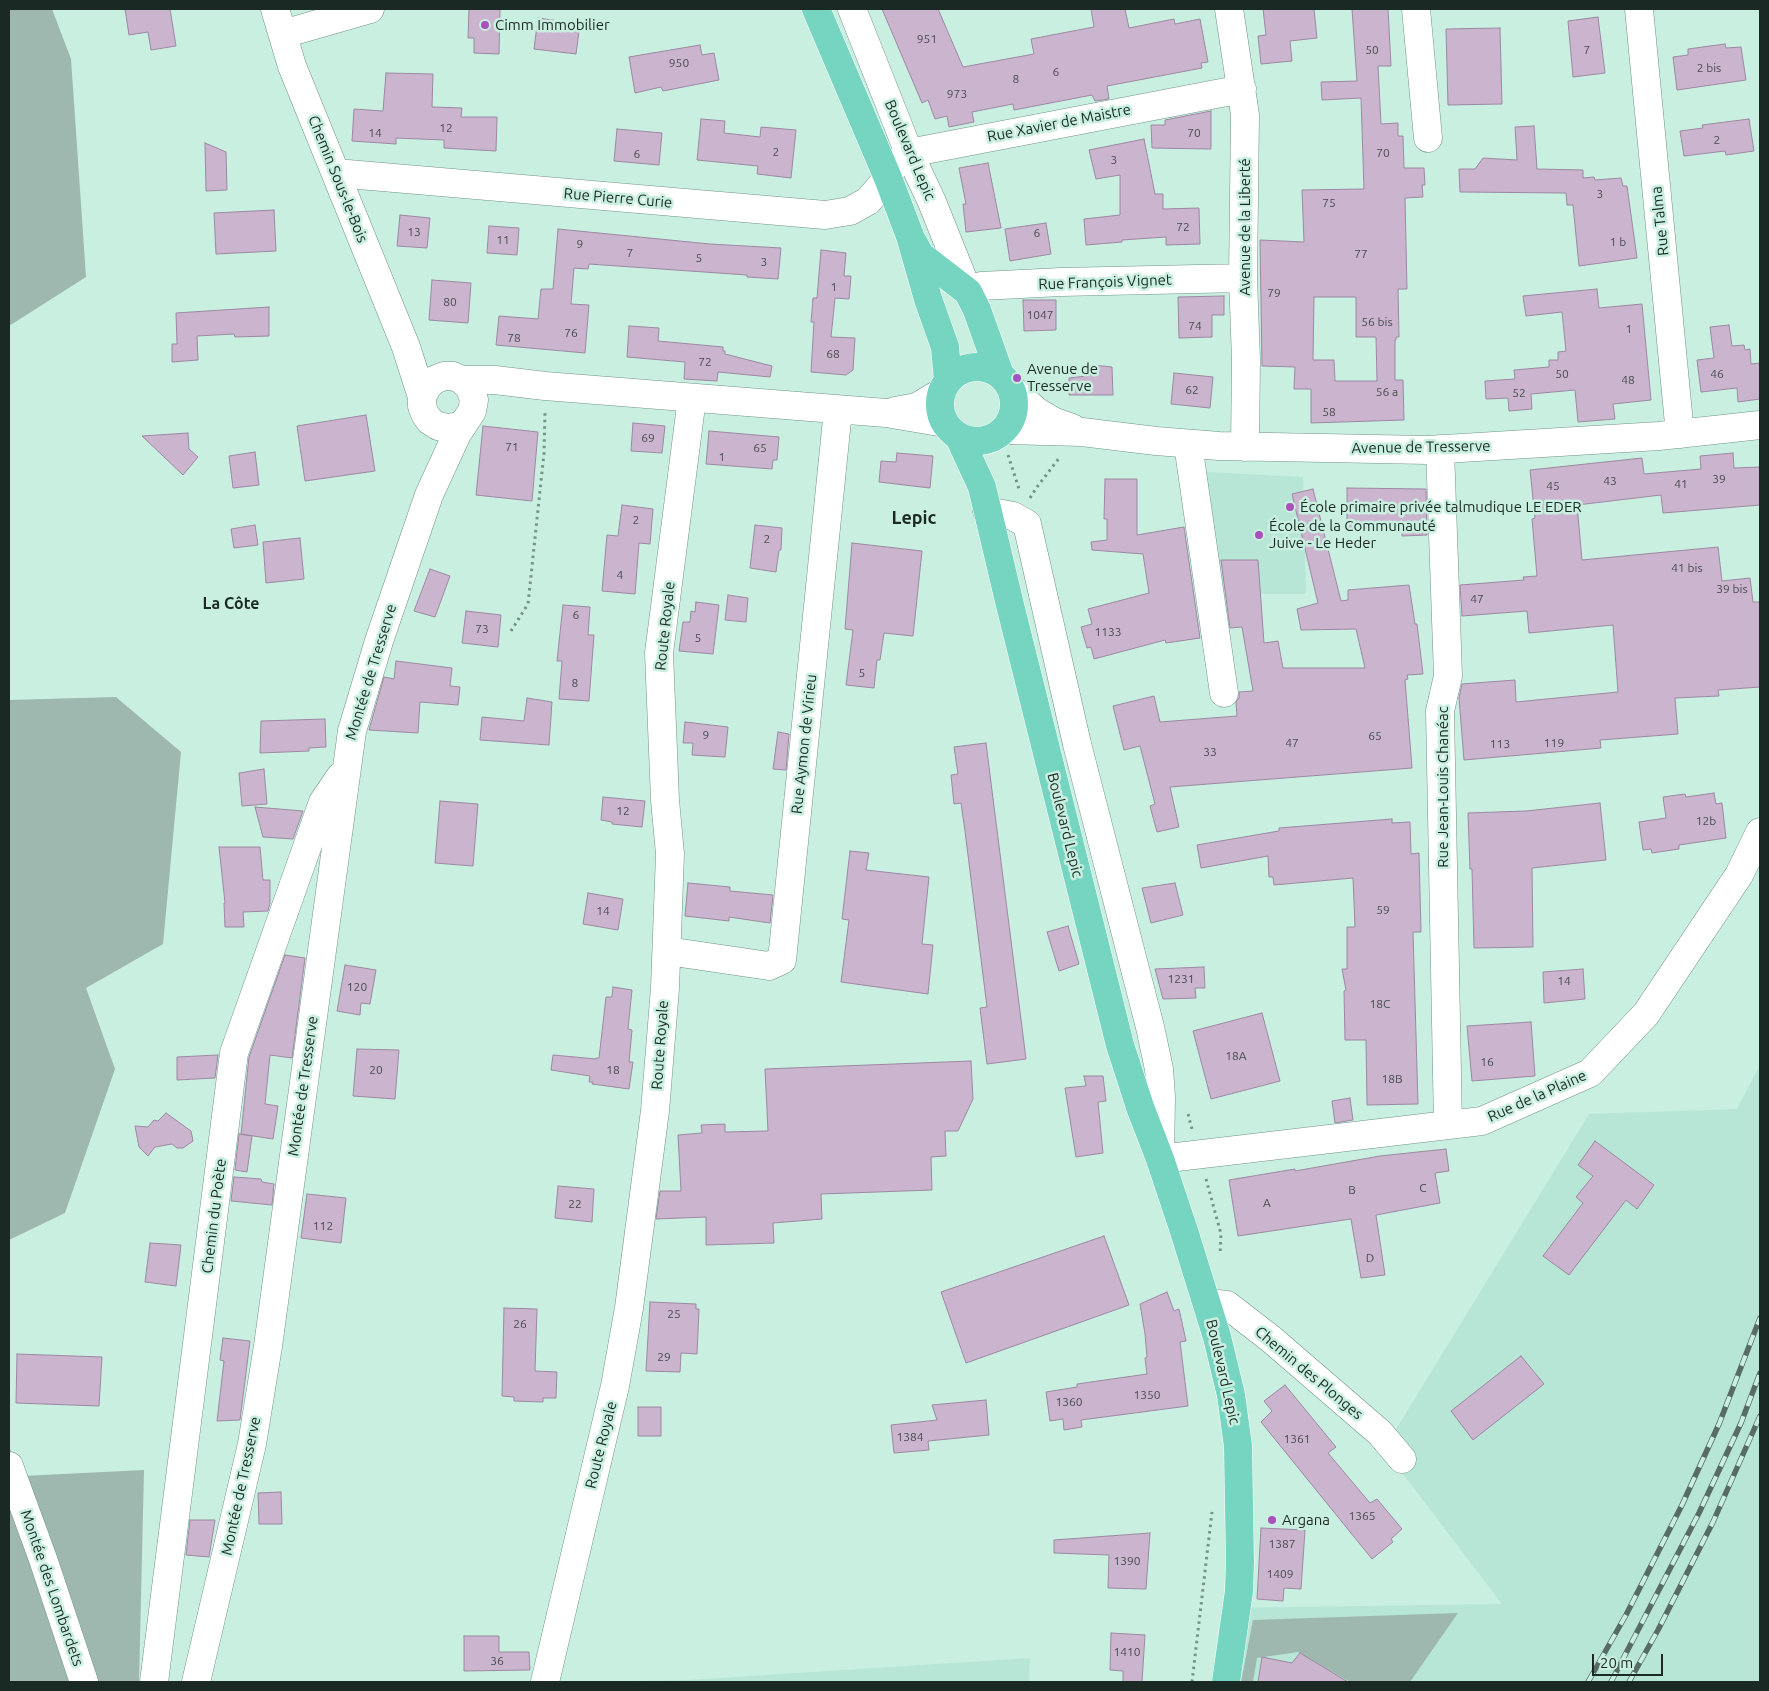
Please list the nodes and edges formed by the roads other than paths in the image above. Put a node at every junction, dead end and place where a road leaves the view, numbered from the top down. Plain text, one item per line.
1 (370, 9) edge
2 (816, 9) edge
3 (852, 9) edge
4 (1229, 9) edge
5 (1416, 9) edge
6 (1639, 9) edge
7 (279, 21) edge
8 (1242, 89) junction
9 (1428, 138) dead end
10 (909, 153) junction
11 (336, 173) junction
12 (888, 178) junction
13 (910, 236) junction
14 (1243, 278) junction
15 (968, 292) junction
16 (406, 347) junction
17 (453, 378) junction
18 (1006, 382) junction
19 (545, 386) junction
20 (945, 387) junction
21 (692, 398) junction
22 (426, 409) junction
23 (838, 410) junction
24 (886, 413) junction
25 (468, 417) junction
26 (1760, 425) edge
27 (952, 430) junction
28 (1082, 432) junction
29 (1000, 434) junction
30 (1680, 434) junction
31 (1188, 444) junction
32 (1245, 447) junction
33 (1440, 449) junction
34 (429, 495) junction
35 (984, 499) junction
36 (1224, 693) dead end
37 (345, 770) junction
38 (1760, 832) edge
39 (667, 951) junction
40 (1448, 1125) junction
41 (1160, 1159) junction
42 (1206, 1303) junction
43 (1402, 1459) dead end
44 (9, 1466) edge
45 (199, 1670) edge
46 (84, 1682) edge
47 (154, 1682) edge
48 (181, 1682) edge
49 (545, 1682) edge
50 (1226, 1682) edge

1 - 7 street
2 - 12 main road, Boulevard Lepic
3 - 10 street, Boulevard Lepic
4 - 8 street, Avenue de la Liberté
5 - 9 street
6 - 30 street, Rue Talma
7 - 11 street, Chemin Sous-le-Bois
8 - 10 street, Rue Xavier de Maistre
8 - 14 street, Avenue de la Liberté
10 - 12 street
10 - 15 street, Boulevard Lepic
11 - 12 street, Rue Pierre Curie
11 - 16 street, Chemin Sous-le-Bois
12 - 13 main road, Boulevard Lepic
13 - 15 main road, Boulevard Lepic
13 - 20 main road, Boulevard Lepic
14 - 15 street, Rue François Vignet
14 - 32 street, Avenue de la Liberté
15 - 18 main road, Boulevard Lepic
16 - 17 street, Chemin Sous-le-Bois
16 - 22 street, Chemin Sous-le-Bois
17 - 19 street
17 - 22 street
17 - 25 street
18 - 20 main road
18 - 28 street, Avenue de Tresserve
18 - 29 main road
19 - 21 street
19 - 25 street
20 - 24 street
20 - 27 main road
21 - 23 street
21 - 39 street, Route Royale
22 - 25 street
22 - 34 street
23 - 24 street
23 - 39 street, Rue Aymon de Virieu
24 - 27 street
25 - 34 street
26 - 30 street, Avenue de Tresserve
27 - 29 main road
27 - 35 main road, Boulevard Lepic
28 - 29 street, Avenue de Tresserve
28 - 31 street, Avenue de Tresserve
29 - 35 main road, Boulevard Lepic
30 - 33 street, Avenue de Tresserve
31 - 32 street, Avenue de Tresserve
31 - 36 street
32 - 33 street, Avenue de Tresserve
33 - 40 street, Rue Jean-Louis Chanéac
34 - 37 street, Montée de Tresserve
35 - 41 main road, Boulevard Lepic
35 - 41 street, Boulevard Lepic
37 - 45 street, Montée de Tresserve
37 - 47 street, Chemin du Poète
38 - 40 street, Rue de la Plaine
39 - 49 street, Route Royale
40 - 41 street, Rue de la Plaine
41 - 42 main road, Boulevard Lepic
42 - 43 street, Chemin des Plonges
42 - 50 main road, Boulevard Lepic
44 - 46 street, Montée des Lombardets
45 - 48 street

